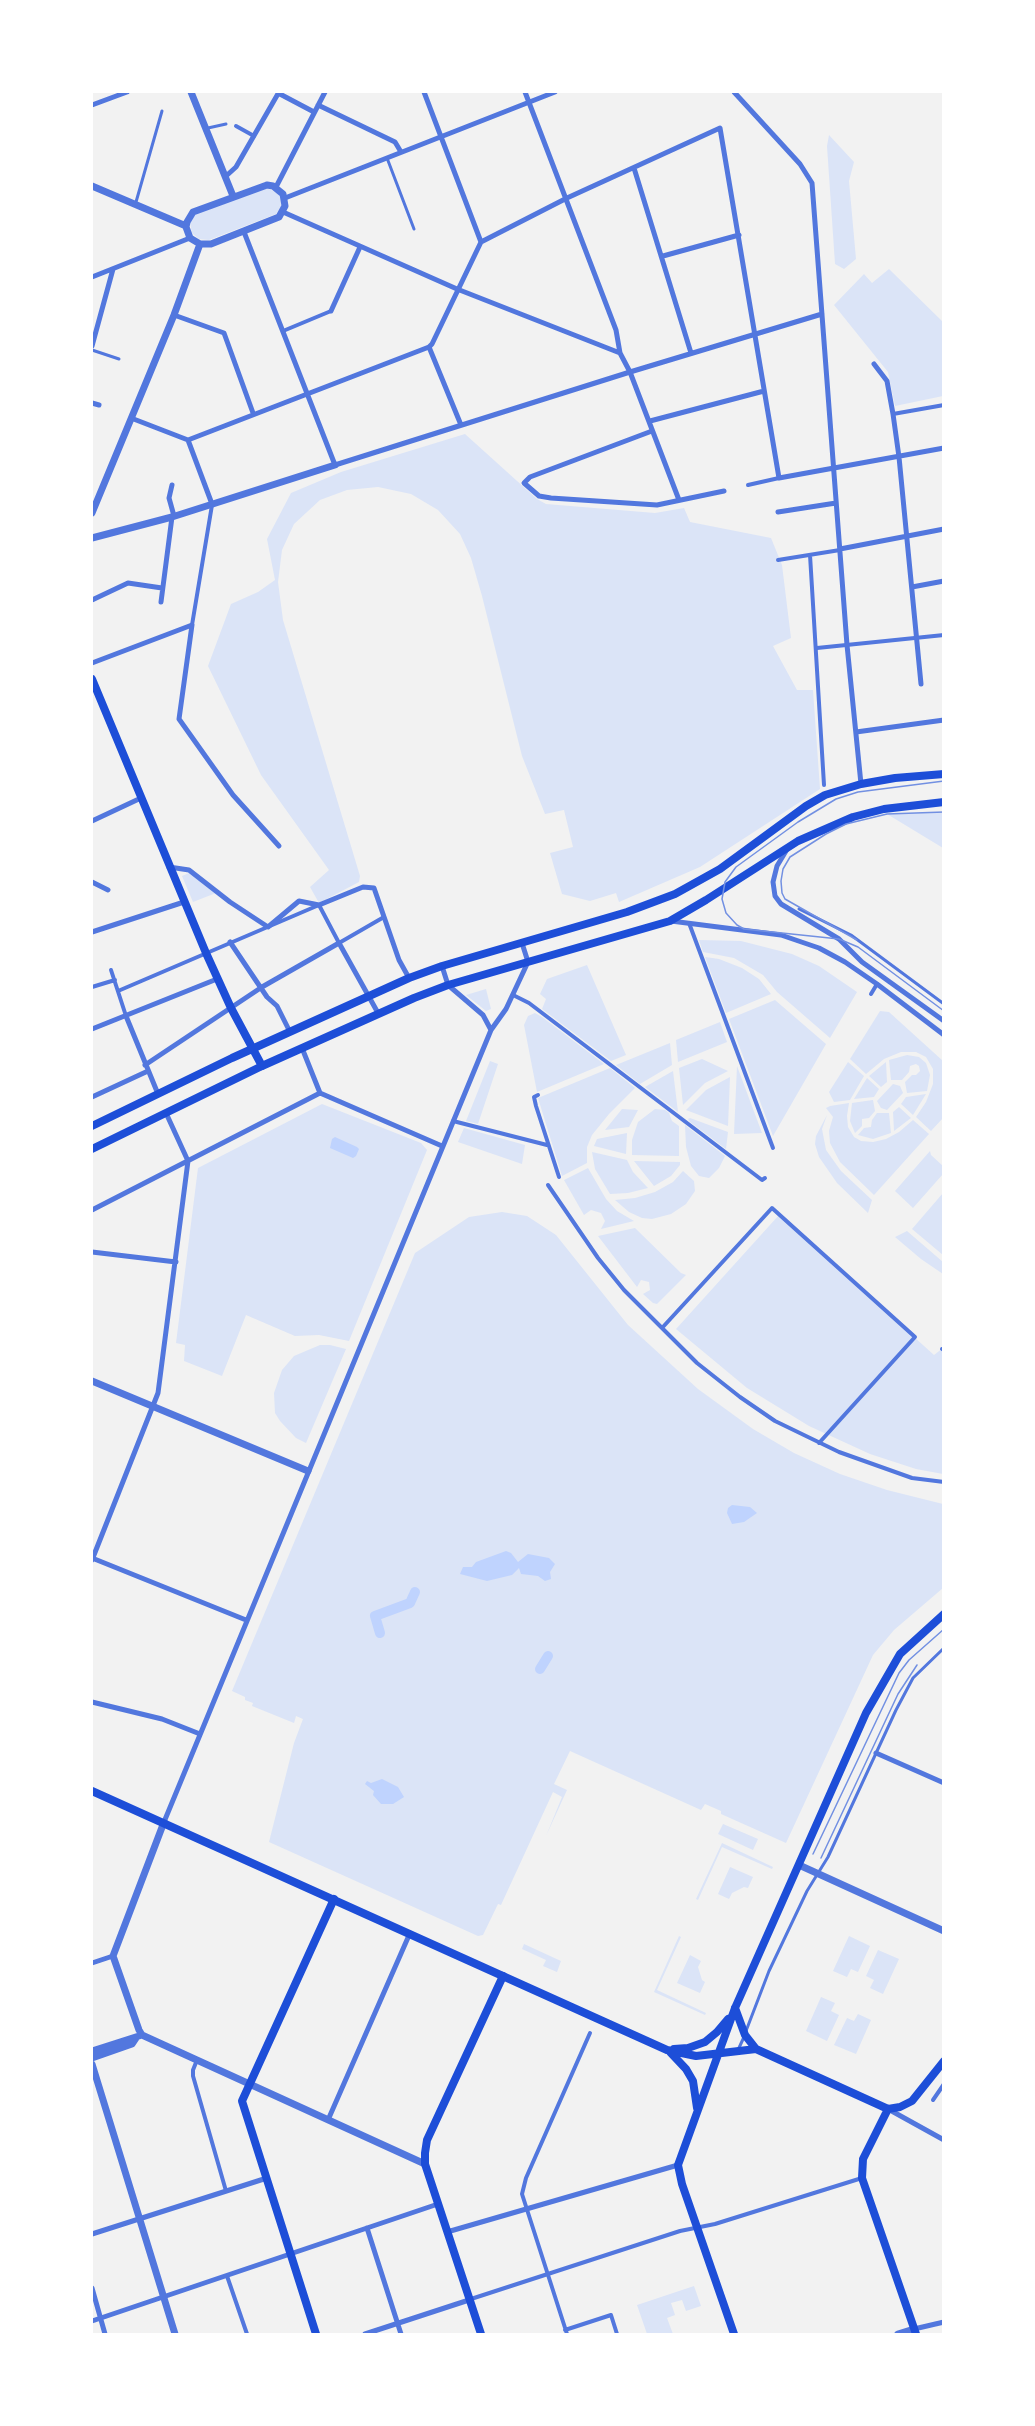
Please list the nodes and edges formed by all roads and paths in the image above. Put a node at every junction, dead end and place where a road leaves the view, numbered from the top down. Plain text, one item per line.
1 (127, 92) edge
2 (191, 92) edge
3 (278, 92) edge
4 (325, 92) edge
5 (424, 92) edge
6 (525, 92) edge
7 (555, 92) edge
8 (734, 92) edge
9 (529, 102) junction
10 (92, 105) edge
11 (318, 105) junction
12 (162, 111) dead end
13 (314, 112) junction
14 (226, 124) dead end
15 (236, 126) dead end
16 (206, 128) junction
17 (254, 136) junction
18 (442, 136) junction
19 (401, 152) junction
20 (387, 158) junction
21 (634, 168) junction
22 (225, 177) junction
23 (92, 186) edge
24 (276, 187) junction
25 (233, 196) junction
26 (285, 198) junction
27 (567, 198) junction
28 (135, 204) junction
29 (283, 212) junction
30 (186, 226) junction
31 (414, 229) dead end
32 (244, 232) junction
33 (739, 235) junction
34 (190, 238) junction
35 (481, 242) junction
36 (200, 244) junction
37 (360, 247) junction
38 (663, 256) junction
39 (113, 269) junction
40 (92, 277) edge
41 (457, 289) junction
42 (331, 311) joint
43 (822, 314) junction
44 (174, 315) junction
45 (283, 331) junction
46 (754, 333) junction
47 (92, 346) edge
48 (429, 347) junction
49 (92, 350) edge
50 (620, 353) junction
51 (691, 353) junction
52 (119, 359) dead end
53 (874, 364) dead end
54 (630, 372) junction
55 (764, 390) junction
56 (307, 393) junction
57 (92, 402) edge
58 (99, 405) dead end
59 (944, 405) edge
60 (253, 413) junction
61 (893, 414) junction
62 (131, 418) junction
63 (650, 421) junction
64 (461, 425) junction
65 (652, 431) junction
66 (188, 440) junction
67 (944, 448) edge
68 (899, 457) junction
69 (335, 465) junction
70 (833, 470) junction
71 (779, 478) junction
72 (172, 485) dead end
73 (748, 485) dead end
74 (724, 491) dead end
75 (679, 500) junction
76 (836, 503) junction
77 (212, 504) junction
78 (778, 512) dead end
79 (92, 513) edge
80 (173, 516) junction
81 (944, 529) edge
82 (907, 536) junction
83 (92, 538) edge
84 (840, 549) junction
85 (810, 555) junction
86 (778, 560) dead end
87 (944, 581) edge
88 (912, 586) junction
89 (162, 588) junction
90 (92, 600) edge
91 (161, 602) dead end
92 (192, 625) junction
93 (944, 635) edge
94 (917, 639) junction
95 (847, 645) junction
96 (817, 648) junction
97 (92, 663) edge
98 (92, 679) edge
99 (921, 684) dead end
100 (95, 696) edge
101 (944, 720) edge
102 (856, 732) junction
103 (944, 774) edge
104 (861, 784) junction
105 (824, 785) dead end
106 (141, 798) junction
107 (944, 802) edge
108 (92, 821) edge
109 (279, 846) dead end
110 (790, 846) junction
111 (169, 867) junction
112 (92, 882) edge
113 (108, 890) dead end
114 (184, 902) junction
115 (319, 905) junction
116 (799, 909) dead end
117 (384, 917) junction
118 (670, 921) junction
119 (689, 923) junction
120 (268, 927) junction
121 (92, 932) edge
122 (230, 942) junction
123 (339, 943) junction
124 (522, 943) junction
125 (206, 953) junction
126 (528, 962) junction
127 (442, 966) junction
128 (111, 970) dead end
129 (409, 978) junction
130 (218, 979) junction
131 (115, 980) junction
132 (877, 984) junction
133 (448, 985) junction
134 (92, 987) edge
135 (262, 987) junction
136 (118, 991) junction
137 (871, 994) dead end
138 (513, 995) junction
139 (370, 997) junction
140 (944, 1004) edge
141 (231, 1008) junction
142 (378, 1013) junction
143 (126, 1016) junction
144 (944, 1021) edge
145 (92, 1029) edge
146 (491, 1030) junction
147 (290, 1032) junction
148 (944, 1035) edge
149 (302, 1048) junction
150 (253, 1049) junction
151 (262, 1065) junction
152 (146, 1068) junction
153 (320, 1093) junction
154 (158, 1094) junction
155 (538, 1095) dead end
156 (92, 1097) edge
157 (166, 1113) junction
158 (453, 1121) junction
159 (92, 1126) edge
160 (547, 1145) junction
161 (442, 1146) junction
162 (773, 1148) dead end
163 (92, 1149) edge
164 (188, 1161) junction
165 (559, 1177) dead end
166 (765, 1178) dead end
167 (548, 1185) dead end
168 (92, 1210) edge
169 (92, 1252) edge
170 (176, 1262) junction
171 (662, 1329) junction
172 (92, 1381) edge
173 (153, 1407) junction
174 (819, 1443) junction
175 (308, 1471) junction
176 (944, 1482) edge
177 (92, 1559) edge
178 (944, 1614) edge
179 (246, 1620) junction
180 (944, 1648) edge
181 (92, 1702) edge
182 (200, 1734) junction
183 (876, 1753) junction
184 (944, 1783) edge
185 (92, 1791) edge
186 (164, 1822) junction
187 (799, 1865) junction
188 (817, 1874) junction
189 (334, 1899) junction
190 (944, 1931) edge
191 (410, 1933) junction
192 (112, 1956) junction
193 (92, 1963) edge
194 (503, 1976) junction
195 (735, 2008) junction
196 (590, 2033) dead end
197 (745, 2035) junction
198 (139, 2036) junction
199 (756, 2049) junction
200 (667, 2050) junction
201 (92, 2051) edge
202 (738, 2051) junction
203 (718, 2054) junction
204 (92, 2058) edge
205 (198, 2060) junction
206 (944, 2061) edge
207 (92, 2064) edge
208 (249, 2083) junction
209 (944, 2084) edge
210 (933, 2100) dead end
211 (888, 2109) junction
212 (697, 2114) junction
213 (328, 2120) junction
214 (944, 2140) edge
215 (425, 2164) junction
216 (678, 2165) junction
217 (267, 2178) junction
218 (862, 2178) junction
219 (226, 2191) junction
220 (438, 2204) junction
221 (525, 2210) junction
222 (139, 2219) junction
223 (697, 2226) junction
224 (367, 2228) junction
225 (447, 2232) junction
226 (92, 2234) edge
227 (291, 2254) junction
228 (227, 2275) junction
229 (547, 2275) junction
230 (92, 2288) edge
231 (163, 2297) junction
232 (469, 2300) junction
233 (101, 2318) junction
234 (92, 2321) edge
235 (944, 2322) edge
236 (398, 2324) junction
237 (566, 2332) edge
238 (915, 2332) edge
239 (105, 2334) edge
240 (175, 2334) edge
241 (247, 2334) edge
242 (316, 2334) edge
243 (365, 2334) edge
244 (401, 2334) edge
245 (481, 2334) edge
246 (617, 2334) edge
247 (734, 2334) edge
248 (898, 2334) edge

1 - 10 street
2 - 16 street
3 - 13 street
3 - 17 street
4 - 11 street
5 - 18 street
6 - 9 street
7 - 9 street
8 - 43 street
9 - 18 street
9 - 27 street
11 - 13 street
11 - 19 street
12 - 28 lane
13 - 24 street
14 - 16 lane
15 - 17 street
16 - 22 street
17 - 22 street
18 - 19 street
18 - 35 street
19 - 20 street
20 - 26 street
20 - 31 lane
21 - 27 street
21 - 33 street
21 - 38 street
22 - 25 street
23 - 28 street
24 - 25 street
24 - 26 street
25 - 30 street
26 - 29 street
27 - 35 street
27 - 50 street
28 - 30 street
29 - 32 street
29 - 37 street
30 - 34 street
32 - 36 street
32 - 45 street
33 - 38 street
33 - 46 street
34 - 36 street
34 - 39 street
35 - 41 street
36 - 44 street
37 - 41 street
37 - 42 street
38 - 51 street
39 - 40 street
39 - 47 street
41 - 48 street
41 - 50 street
42 - 45 street
43 - 46 street
43 - 70 street
44 - 60 street
44 - 62 street
45 - 56 street
46 - 51 street
46 - 55 street
48 - 56 street
48 - 64 street
49 - 52 lane
50 - 54 street
51 - 54 street
53 - 61 street
54 - 63 street
54 - 64 street
55 - 63 street
55 - 71 street
56 - 60 street
56 - 69 street
57 - 58 street
59 - 61 street
60 - 66 street
61 - 68 street
62 - 66 street
62 - 79 street
63 - 65 street
64 - 69 street
65 - 75 street
65 - 75 street
66 - 77 street
67 - 68 street
68 - 70 street
68 - 82 street
69 - 77 street
70 - 71 street
70 - 76 street
71 - 73 street
72 - 80 street
74 - 75 street
76 - 78 street
76 - 84 street
77 - 80 street
77 - 92 street
80 - 83 street
80 - 89 street
81 - 82 street
82 - 84 street
82 - 88 street
84 - 85 street
84 - 95 street
85 - 86 street
85 - 96 street
87 - 88 street
88 - 94 street
89 - 90 street
89 - 91 street
92 - 97 street
92 - 109 street
93 - 94 street
94 - 95 street
94 - 99 street
95 - 96 street
95 - 102 street
96 - 105 street
98 - 100 main road
100 - 106 main road
101 - 102 street
102 - 104 street
103 - 104 main road
104 - 124 main road
106 - 108 street
106 - 111 main road
107 - 110 main road
110 - 118 main road
110 - 144 street
111 - 114 main road
111 - 120 street
112 - 113 street
114 - 121 street
114 - 125 main road
115 - 117 street
115 - 120 street
115 - 120 street
115 - 123 street
116 - 140 lane
117 - 123 street
117 - 129 street
118 - 119 street
118 - 126 main road
119 - 132 street
119 - 162 street
120 - 122 street
122 - 125 street
122 - 135 street
123 - 135 street
123 - 139 street
124 - 126 street
124 - 127 main road
125 - 130 main road
125 - 136 street
126 - 133 main road
126 - 138 street
127 - 129 main road
127 - 133 street
128 - 131 street
129 - 139 main road
130 - 141 main road
130 - 143 street
131 - 134 street
131 - 136 street
132 - 137 street
132 - 148 street
133 - 142 main road
133 - 146 street
135 - 141 street
135 - 147 street
136 - 143 street
138 - 146 street
138 - 166 street
139 - 142 street
139 - 147 main road
141 - 150 main road
141 - 152 street
142 - 149 main road
143 - 145 street
143 - 152 street
146 - 158 street
147 - 150 main road
149 - 151 main road
149 - 153 street
150 - 151 main road
150 - 154 main road
151 - 157 main road
152 - 154 street
152 - 156 street
153 - 161 street
153 - 164 street
154 - 159 main road
155 - 160 street
157 - 163 main road
157 - 164 street
158 - 160 street
158 - 161 street
160 - 165 street
161 - 175 street
164 - 168 street
164 - 170 street
167 - 171 street
169 - 170 street
170 - 173 street
171 - 174 street
171 - 174 street
172 - 173 street
173 - 175 street
173 - 177 street
174 - 176 street
175 - 179 street
177 - 179 street
178 - 187 main road
179 - 182 street
180 - 183 lane
181 - 182 street
182 - 186 street
183 - 184 street
183 - 188 lane
185 - 186 main road
186 - 189 main road
186 - 192 street
187 - 188 street
187 - 195 main road
188 - 190 street
188 - 197 lane
189 - 191 main road
189 - 208 main road
191 - 194 main road
191 - 213 street
192 - 193 street
192 - 198 street
194 - 200 main road
194 - 215 main road
195 - 197 main road
195 - 200 main road
195 - 203 main road
196 - 221 street
197 - 199 main road
197 - 202 lane
198 - 201 street
198 - 204 street
198 - 205 street
199 - 202 main road
199 - 211 main road
200 - 203 main road
200 - 212 main road
202 - 203 main road
203 - 212 main road
205 - 208 street
205 - 219 street
206 - 211 main road
207 - 222 street
208 - 213 street
208 - 217 main road
209 - 210 street
211 - 214 street
211 - 218 main road
212 - 216 main road
213 - 215 street
215 - 220 main road
216 - 221 street
216 - 223 main road
217 - 219 street
217 - 227 main road
218 - 223 street
218 - 238 main road
219 - 222 street
220 - 224 street
220 - 225 main road
221 - 225 street
221 - 229 street
222 - 226 street
222 - 231 street
223 - 229 street
223 - 247 main road
224 - 227 street
224 - 236 street
225 - 232 main road
227 - 228 street
227 - 242 main road
228 - 231 street
228 - 241 street
229 - 232 street
229 - 237 street
230 - 233 street
231 - 233 street
231 - 240 street
232 - 236 street
232 - 245 main road
233 - 234 street
233 - 239 street
235 - 238 street
236 - 243 street
236 - 244 street
237 - 246 street
238 - 248 street

